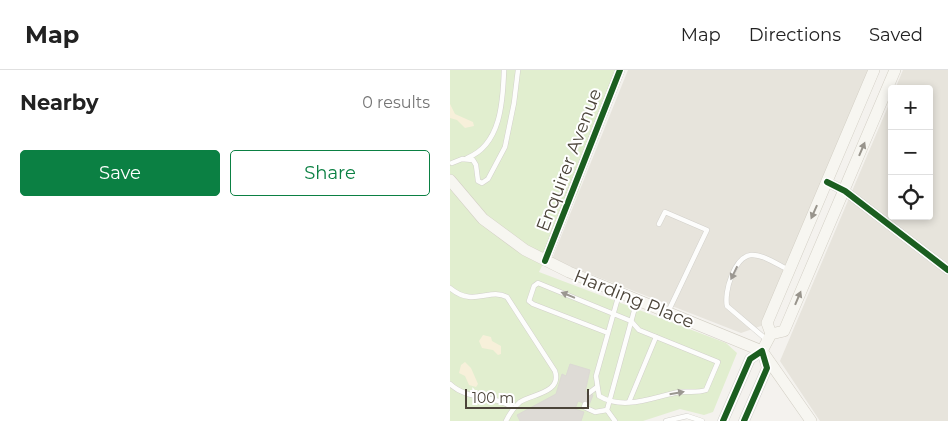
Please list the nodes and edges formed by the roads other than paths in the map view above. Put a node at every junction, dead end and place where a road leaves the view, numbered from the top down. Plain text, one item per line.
1 (504, 70) edge
2 (518, 70) edge
3 (620, 70) edge
4 (874, 70) edge
5 (895, 70) edge
6 (465, 158) junction
7 (452, 163) dead end
8 (450, 180) edge
9 (827, 182) junction
10 (845, 190) junction
11 (659, 224) dead end
12 (545, 261) junction
13 (789, 270) junction
14 (948, 270) edge
15 (450, 288) edge
16 (619, 293) junction
17 (637, 300) junction
18 (668, 313) junction
19 (614, 314) junction
20 (631, 321) junction
21 (608, 333) junction
22 (656, 337) junction
23 (769, 337) junction
24 (762, 352) junction
25 (450, 384) edge
26 (597, 387) junction
27 (589, 393) dead end
28 (608, 402) junction
29 (629, 402) junction
30 (585, 404) dead end
31 (513, 408) junction
32 (607, 410) junction
33 (506, 421) edge
34 (615, 421) edge
35 (666, 421) edge
36 (702, 421) edge
37 (723, 421) edge
38 (744, 421) edge
39 (811, 421) edge

1 - 6 lane
2 - 6 lane
3 - 12 street, Enquirer Avenue
4 - 9 main road
10 -> 5 main road
6 - 7 lane
8 - 12 main road, Harding Place
9 - 10 street
9 -> 13 main road
10 - 14 street
23 -> 10 main road
11 - 18 lane
12 - 16 main road, Harding Place
13 - 23 main road
13 -> 23 lane
15 - 31 lane
16 - 17 main road, Harding Place
16 - 19 lane
17 - 18 main road, Harding Place
17 - 20 lane
18 - 24 main road, Harding Place
19 - 20 lane
19 - 21 lane
19 -> 21 lane
20 - 22 lane
20 - 28 lane
21 - 26 lane
22 - 29 lane
29 -> 22 lane
23 - 24 main road
24 - 37 street
24 - 38 street
24 - 39 main road
25 - 31 lane
26 - 27 lane
26 - 28 lane
28 - 29 lane
28 - 32 lane
30 - 32 lane
31 - 33 lane
32 - 34 lane
35 - 36 lane

